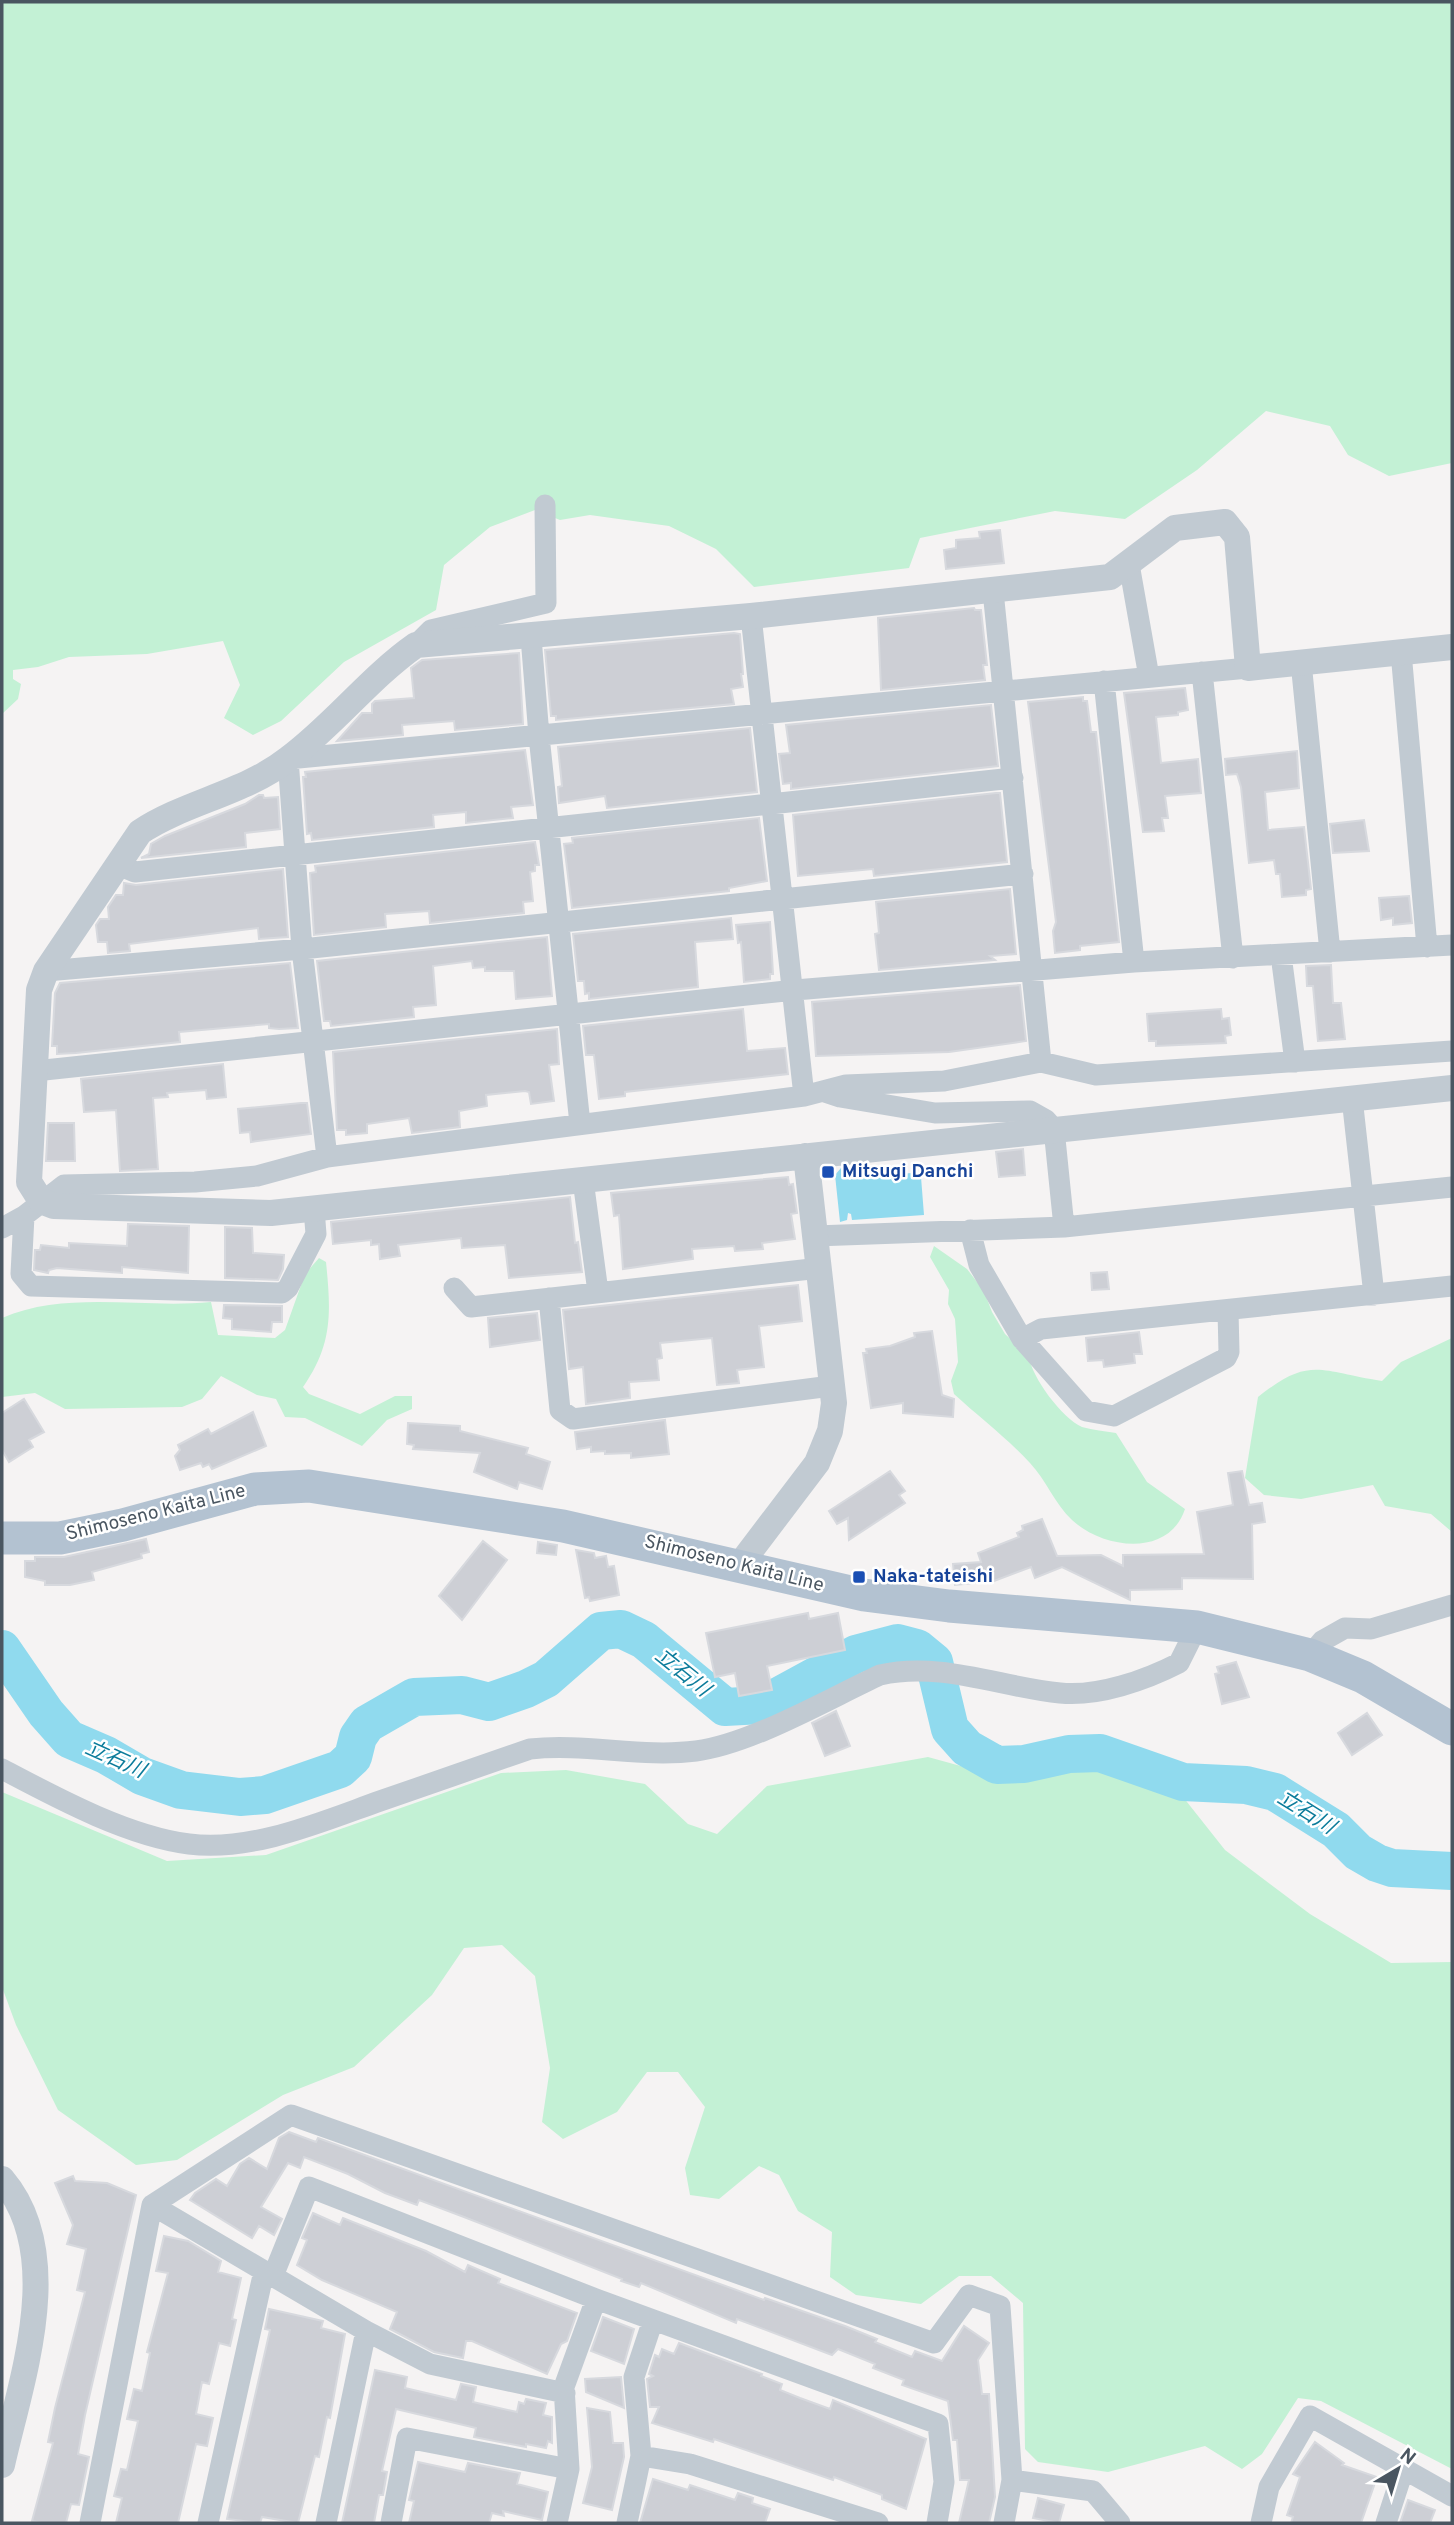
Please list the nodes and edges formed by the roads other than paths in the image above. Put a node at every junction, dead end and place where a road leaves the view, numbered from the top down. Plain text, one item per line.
1 (545, 505) dead end
2 (1129, 564) junction
3 (993, 591) junction
4 (751, 617) junction
5 (531, 637) junction
6 (416, 645) junction
7 (1452, 647) edge
8 (1401, 652) junction
9 (1301, 663) junction
10 (1248, 668) junction
11 (1202, 672) junction
12 (1149, 677) junction
13 (1104, 681) junction
14 (1005, 691) junction
15 (761, 712) junction
16 (538, 736) junction
17 (288, 759) junction
18 (1013, 778) junction
19 (771, 805) junction
20 (548, 828) junction
21 (294, 855) junction
22 (118, 865) junction
23 (1023, 874) junction
24 (785, 898) junction
25 (558, 922) junction
26 (1452, 946) edge
27 (1427, 947) junction
28 (302, 949) junction
29 (1330, 952) junction
30 (1281, 955) junction
31 (1233, 958) junction
32 (1134, 962) junction
33 (1032, 970) junction
34 (46, 971) junction
35 (795, 989) junction
36 (568, 1016) junction
37 (312, 1044) junction
38 (1452, 1051) edge
39 (1041, 1062) junction
40 (1295, 1062) junction
41 (35, 1071) junction
42 (1452, 1088) edge
43 (814, 1093) junction
44 (1352, 1098) junction
45 (580, 1124) junction
46 (1054, 1129) junction
47 (806, 1156) junction
48 (327, 1157) junction
49 (583, 1180) junction
50 (1452, 1186) edge
51 (1363, 1195) junction
52 (33, 1208) junction
53 (314, 1209) junction
54 (1064, 1227) junction
55 (2, 1228) edge
56 (970, 1230) junction
57 (815, 1236) junction
58 (820, 1268) junction
59 (1452, 1286) edge
60 (454, 1288) dead end
61 (598, 1292) junction
62 (1374, 1295) junction
63 (550, 1298) junction
64 (1228, 1311) junction
65 (1022, 1339) junction
66 (831, 1385) junction
67 (2, 1538) edge
68 (738, 1567) junction
69 (1452, 1605) edge
70 (1197, 1627) junction
71 (1310, 1654) junction
72 (1452, 1729) edge
73 (2, 1769) edge
74 (2, 2179) edge
75 (152, 2205) junction
76 (269, 2274) junction
77 (596, 2299) junction
78 (653, 2320) junction
79 (366, 2330) junction
80 (565, 2393) junction
81 (641, 2456) junction
82 (2, 2465) edge
83 (569, 2469) junction
84 (1404, 2471) junction
85 (1012, 2480) junction
86 (1452, 2496) edge
87 (90, 2523) edge
88 (208, 2523) edge
89 (326, 2523) edge
90 (391, 2523) edge
91 (558, 2523) edge
92 (627, 2523) edge
93 (878, 2523) edge
94 (937, 2523) edge
95 (1004, 2523) edge
96 (1120, 2523) edge
97 (1261, 2523) edge
98 (1385, 2523) edge

1 - 6 street
2 - 3 street
2 - 10 street
2 - 12 street
3 - 4 street
3 - 14 street
4 - 5 street
4 - 15 street
5 - 6 street
5 - 16 street
6 - 17 street
7 - 8 street
8 - 9 street
8 - 27 street
9 - 10 street
9 - 29 street
10 - 11 street
11 - 12 street
11 - 31 street
12 - 13 street
13 - 14 street
13 - 32 street
14 - 15 street
14 - 18 street
15 - 16 street
15 - 19 street
16 - 17 street
16 - 20 street
17 - 21 street
17 - 22 street
18 - 19 street
18 - 23 street
19 - 20 street
19 - 24 street
20 - 21 street
20 - 25 street
21 - 22 street
21 - 28 street
22 - 34 street
23 - 24 street
23 - 33 street
24 - 25 street
24 - 35 street
25 - 28 street
25 - 36 street
26 - 27 street
27 - 29 street
28 - 34 street
28 - 37 street
29 - 30 street
30 - 31 street
30 - 40 street
31 - 32 street
32 - 33 street
33 - 35 street
33 - 39 street
34 - 41 street
35 - 36 street
35 - 43 street
36 - 37 street
36 - 45 street
37 - 41 street
37 - 48 street
38 - 40 street
39 - 40 street
39 - 43 street
41 - 52 street
42 - 44 street
43 - 45 street
43 - 46 street
44 - 46 street
44 - 51 street
45 - 48 street
46 - 47 street
46 - 54 street
47 - 49 street
47 - 57 street
48 - 52 street
49 - 53 street
49 - 61 street
50 - 51 street
51 - 54 street
51 - 62 street
52 - 53 street
52 - 53 street
52 - 55 street
54 - 56 street
56 - 57 street
56 - 65 street
57 - 58 street
58 - 61 street
58 - 66 street
59 - 62 street
60 - 63 street
61 - 63 street
62 - 64 street
63 - 66 street
64 - 65 street
64 - 65 street
66 - 68 street
67 - 68 main road, Shimoseno Kaita Line
68 - 70 main road, Shimoseno Kaita Line
69 - 71 street
70 - 71 main road, Shimoseno Kaita Line
70 - 73 street
71 - 72 main road, Shimoseno Kaita Line
74 - 82 street
75 - 76 street
75 - 85 street
75 - 87 street
76 - 77 street
76 - 79 street
76 - 88 street
77 - 78 street
77 - 80 street
78 - 81 street
78 - 94 street
79 - 80 street
79 - 89 street
80 - 83 street
81 - 92 street
81 - 93 street
83 - 90 street
83 - 91 street
84 - 86 street
84 - 97 street
84 - 98 street
85 - 95 street
85 - 96 street

